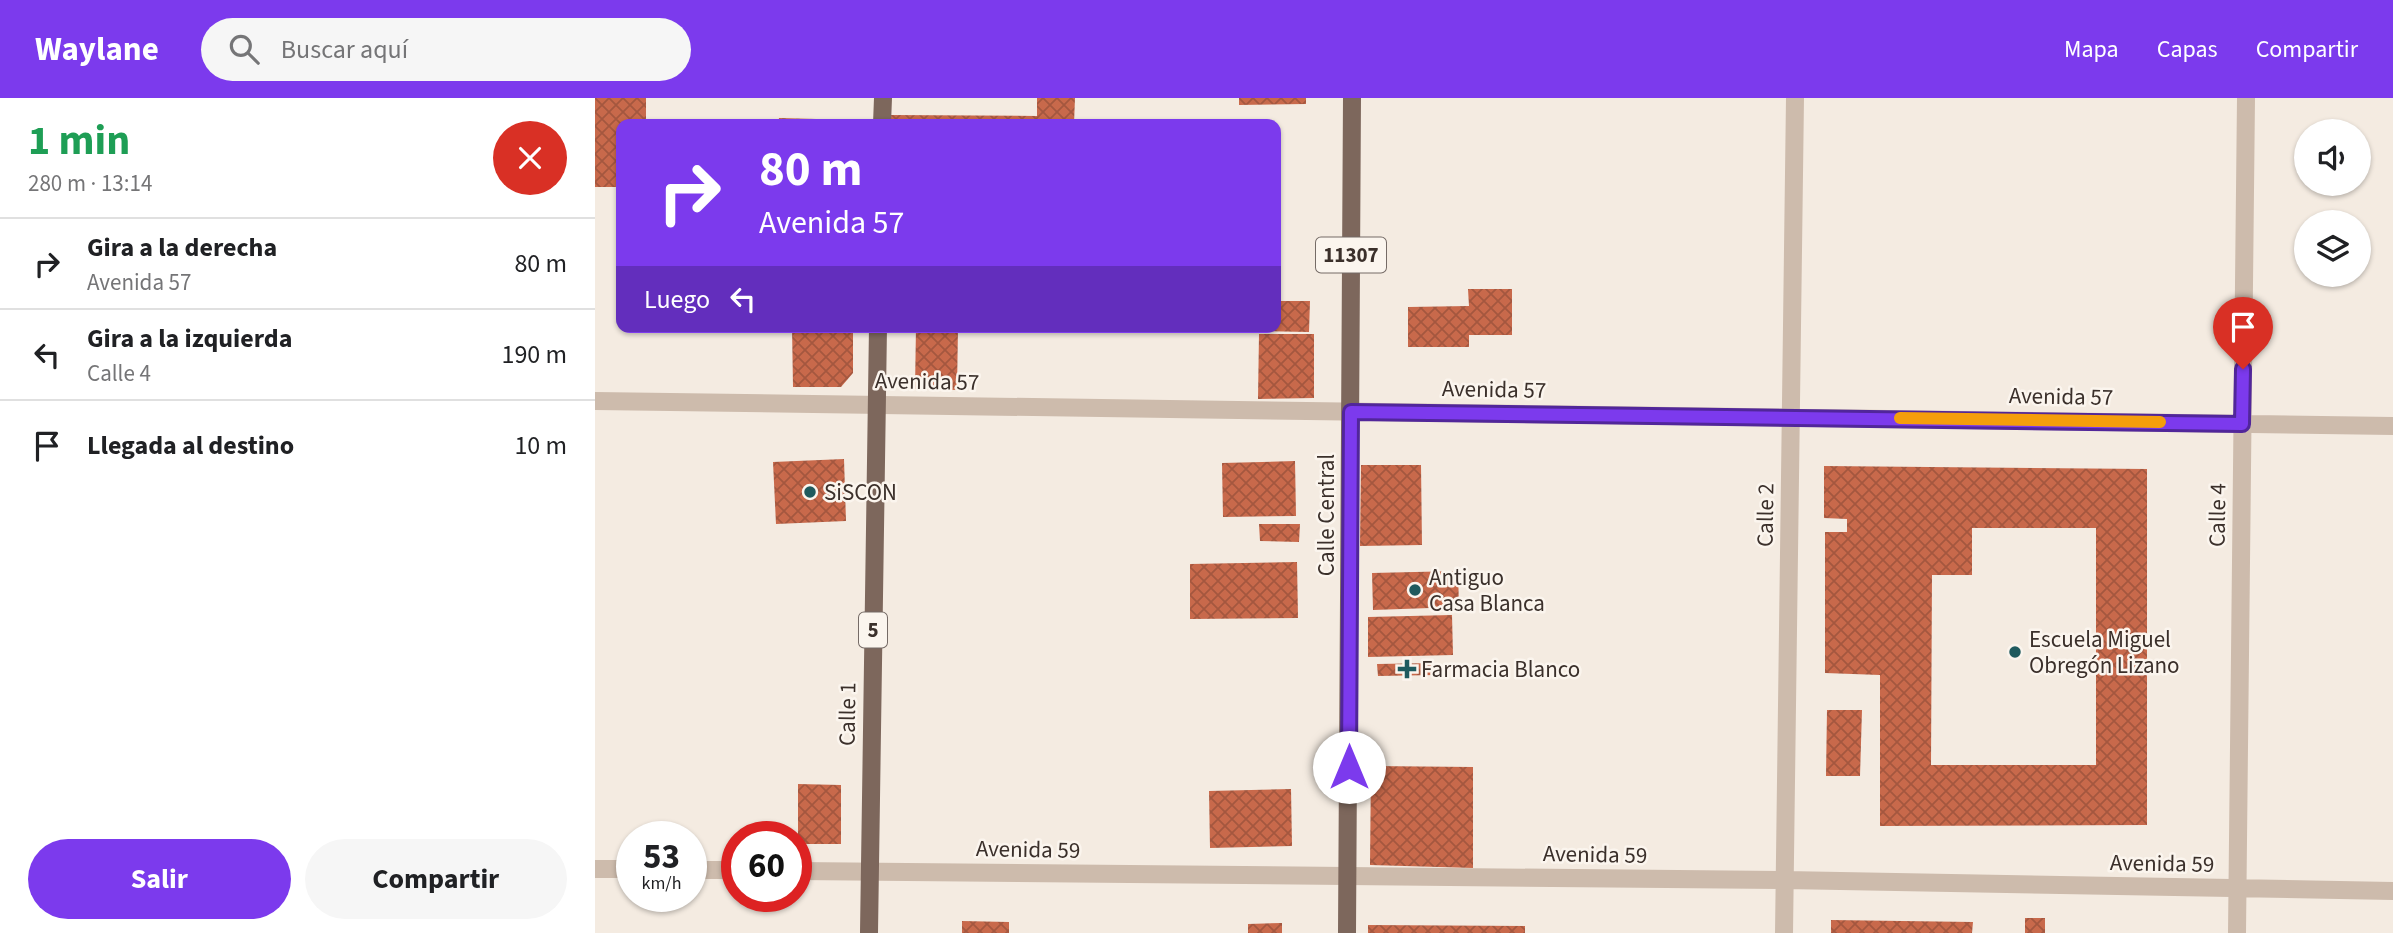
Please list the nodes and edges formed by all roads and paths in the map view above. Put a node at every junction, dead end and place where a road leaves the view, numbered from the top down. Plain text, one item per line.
1 (883, 98) edge
2 (1352, 98) edge
3 (1795, 98) edge
4 (2246, 98) edge
5 (882, 119) edge
6 (878, 333) edge
7 (595, 401) edge
8 (876, 405) junction
9 (1351, 412) junction
10 (1791, 416) junction
11 (2242, 424) junction
12 (2393, 426) edge
13 (595, 869) edge
14 (616, 869) edge
15 (812, 871) edge
16 (870, 872) junction
17 (1348, 876) junction
18 (1785, 880) junction
19 (2237, 889) junction
20 (2393, 891) edge
21 (869, 933) edge
22 (1347, 933) edge
23 (1784, 933) edge
24 (2237, 933) edge

1 - 5 main road
2 - 9 main road, Calle Central / 11307
3 - 10 street, Calle 2
4 - 11 street, Calle 4
6 - 8 main road, Calle 1 / 5
7 - 8 street, Avenida 57
8 - 9 street, Avenida 57
8 - 16 main road, Calle 1 / 5
9 - 10 street, Avenida 57
9 - 17 main road, Calle Central / 11307
10 - 11 street, Avenida 57
10 - 18 street, Calle 2
11 - 12 street, Avenida 57
11 - 19 street, Calle 4
13 - 14 street
15 - 16 street, Avenida 59
16 - 17 street, Avenida 59
16 - 21 main road, Calle 1 / 5
17 - 18 street, Avenida 59
17 - 22 main road, Calle Central / 11307
18 - 19 street, Avenida 59
18 - 23 street, Calle 2
19 - 20 street, Avenida 59
19 - 24 street, Calle 4

